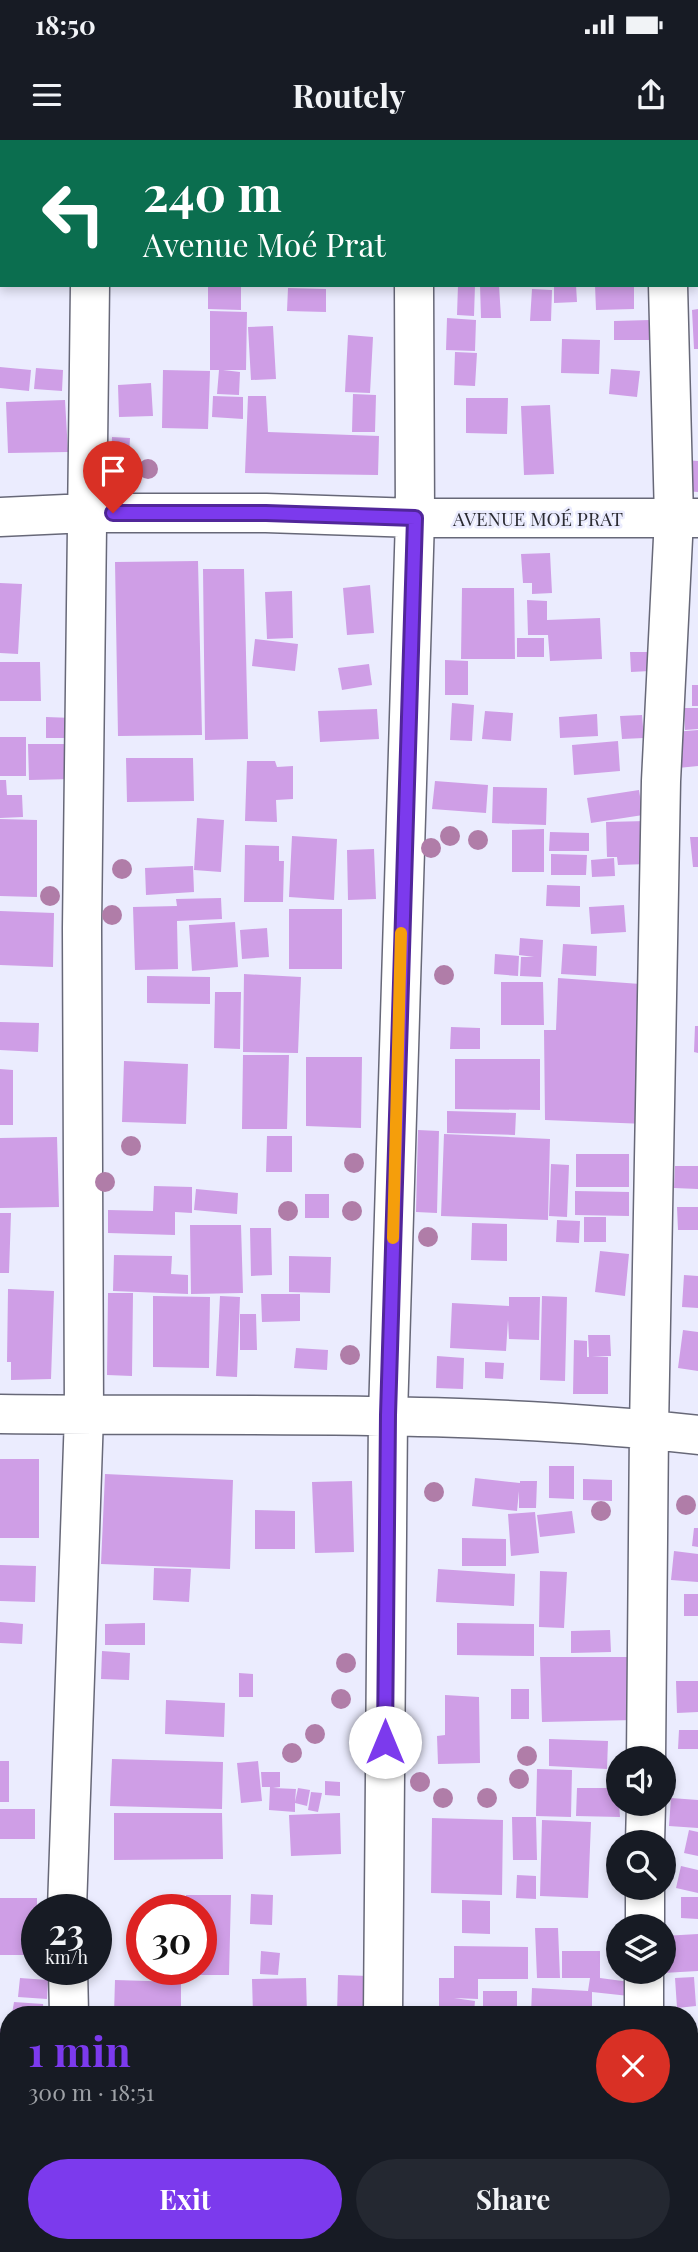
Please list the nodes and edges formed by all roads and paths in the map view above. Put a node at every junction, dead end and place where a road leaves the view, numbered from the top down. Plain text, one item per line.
1 (90, 287) edge
2 (414, 287) edge
3 (668, 287) edge
4 (88, 513) junction
5 (0, 517) edge
6 (415, 518) junction
7 (686, 518) edge
8 (0, 1414) edge
9 (84, 1415) junction
10 (388, 1415) junction
11 (649, 1429) junction
12 (698, 1435) edge
13 (646, 1746) edge
14 (68, 1894) edge
15 (644, 1984) edge
16 (68, 1985) edge
17 (69, 2006) edge
18 (383, 2006) edge
19 (644, 2006) edge

1 - 4 street
2 - 6 street
3 - 7 street
4 - 5 street, AVENUE MOÉ PRAT
4 - 6 street, AVENUE MOÉ PRAT
4 - 9 street
6 - 7 street, AVENUE MOÉ PRAT
6 - 10 street
7 - 11 street
8 - 9 street
9 - 10 street
9 - 14 street
10 - 11 street
10 - 18 street
11 - 12 street
11 - 13 street
15 - 19 street
16 - 17 street

